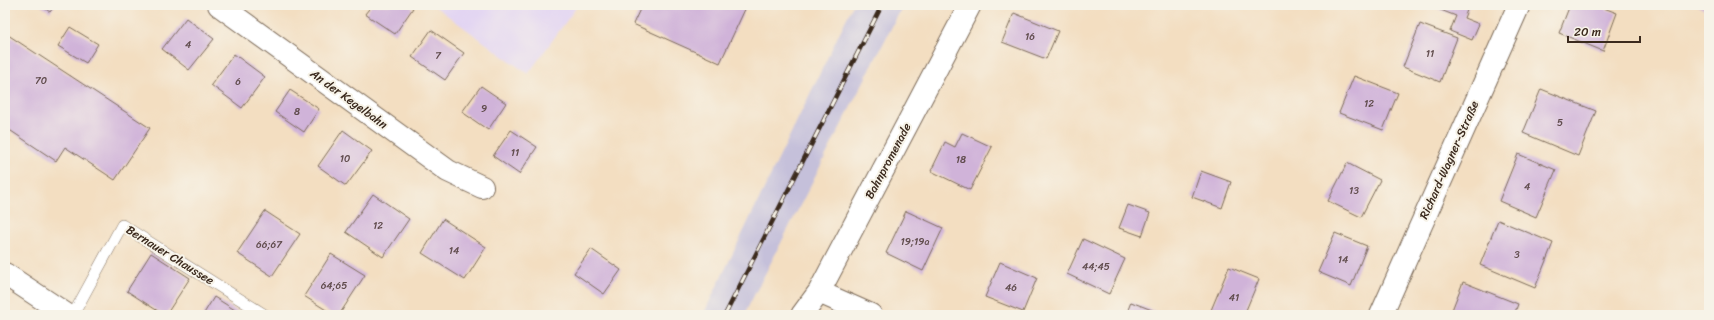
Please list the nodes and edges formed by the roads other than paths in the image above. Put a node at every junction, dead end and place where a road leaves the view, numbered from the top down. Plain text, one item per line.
1 (219, 5) edge
2 (970, 5) edge
3 (1518, 5) edge
4 (482, 187) dead end
5 (5, 274) edge
6 (819, 292) junction
7 (67, 315) edge
8 (73, 315) edge
9 (265, 315) edge
10 (802, 315) edge
11 (871, 315) edge
12 (1381, 315) edge

1 - 4 street, An der Kegelbahn
2 - 6 street, Bahnpromenade
3 - 12 street, Richard-Wagner-Straße
5 - 7 street
6 - 10 street, Bahnpromenade
6 - 11 street
8 - 9 lane, Bernauer Chaussee

